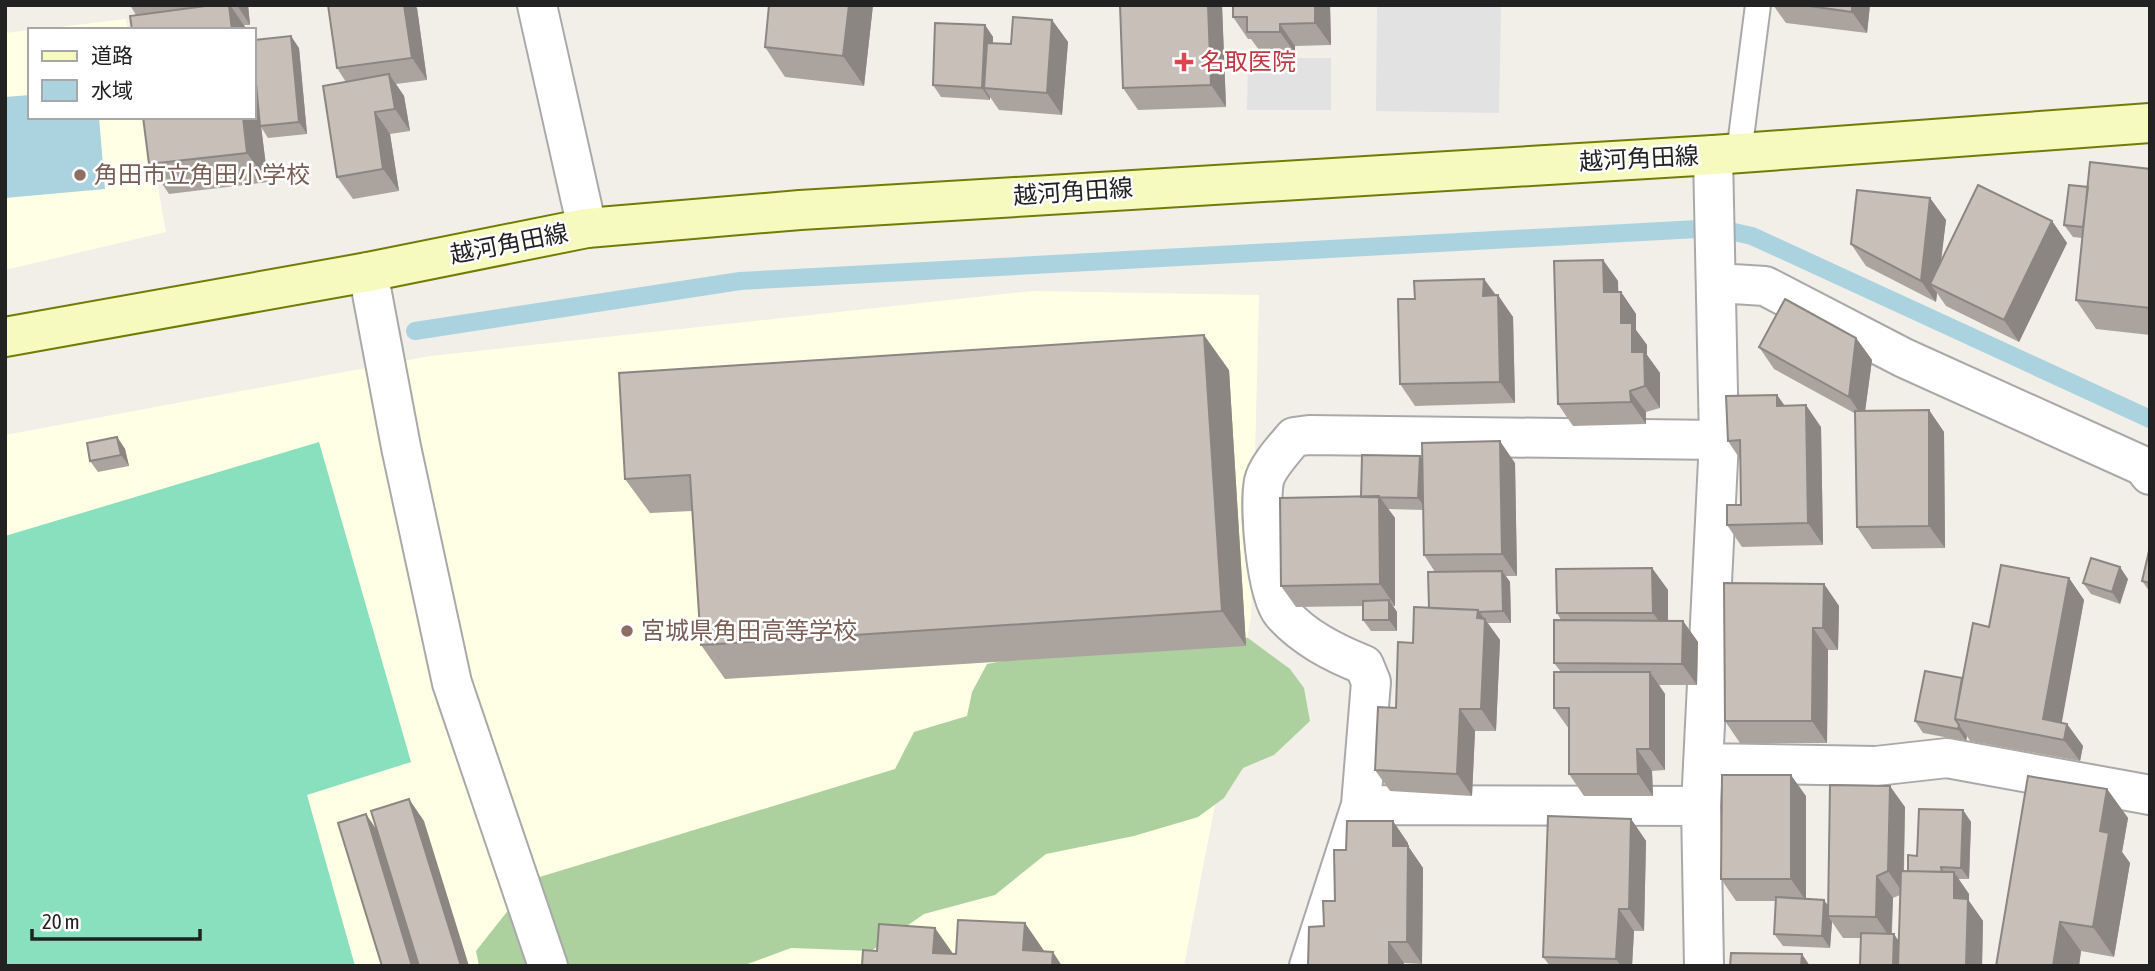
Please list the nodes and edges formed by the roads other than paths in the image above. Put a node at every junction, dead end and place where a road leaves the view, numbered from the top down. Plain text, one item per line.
1 (537, 5) edge
2 (1758, 5) edge
3 (2150, 123) edge
4 (1726, 154) junction
5 (587, 229) junction
6 (369, 272) junction
7 (1717, 283) junction
8 (5, 337) edge
9 (1719, 440) junction
10 (2150, 475) edge
11 (1703, 762) junction
12 (2150, 795) edge
13 (1361, 805) junction
14 (1701, 806) junction
15 (548, 966) edge
16 (1309, 966) edge
17 (1704, 966) edge

1 - 5 street
2 - 4 lane
3 - 4 main road, 越河角田線
4 - 5 main road, 越河角田線
4 - 7 street
5 - 6 main road, 越河角田線
6 - 8 main road, 越河角田線
6 - 15 street
7 - 9 street
7 - 10 street
9 - 11 street
9 - 13 street
11 - 12 street
11 - 14 street
13 - 14 street
13 - 16 street
14 - 17 street

